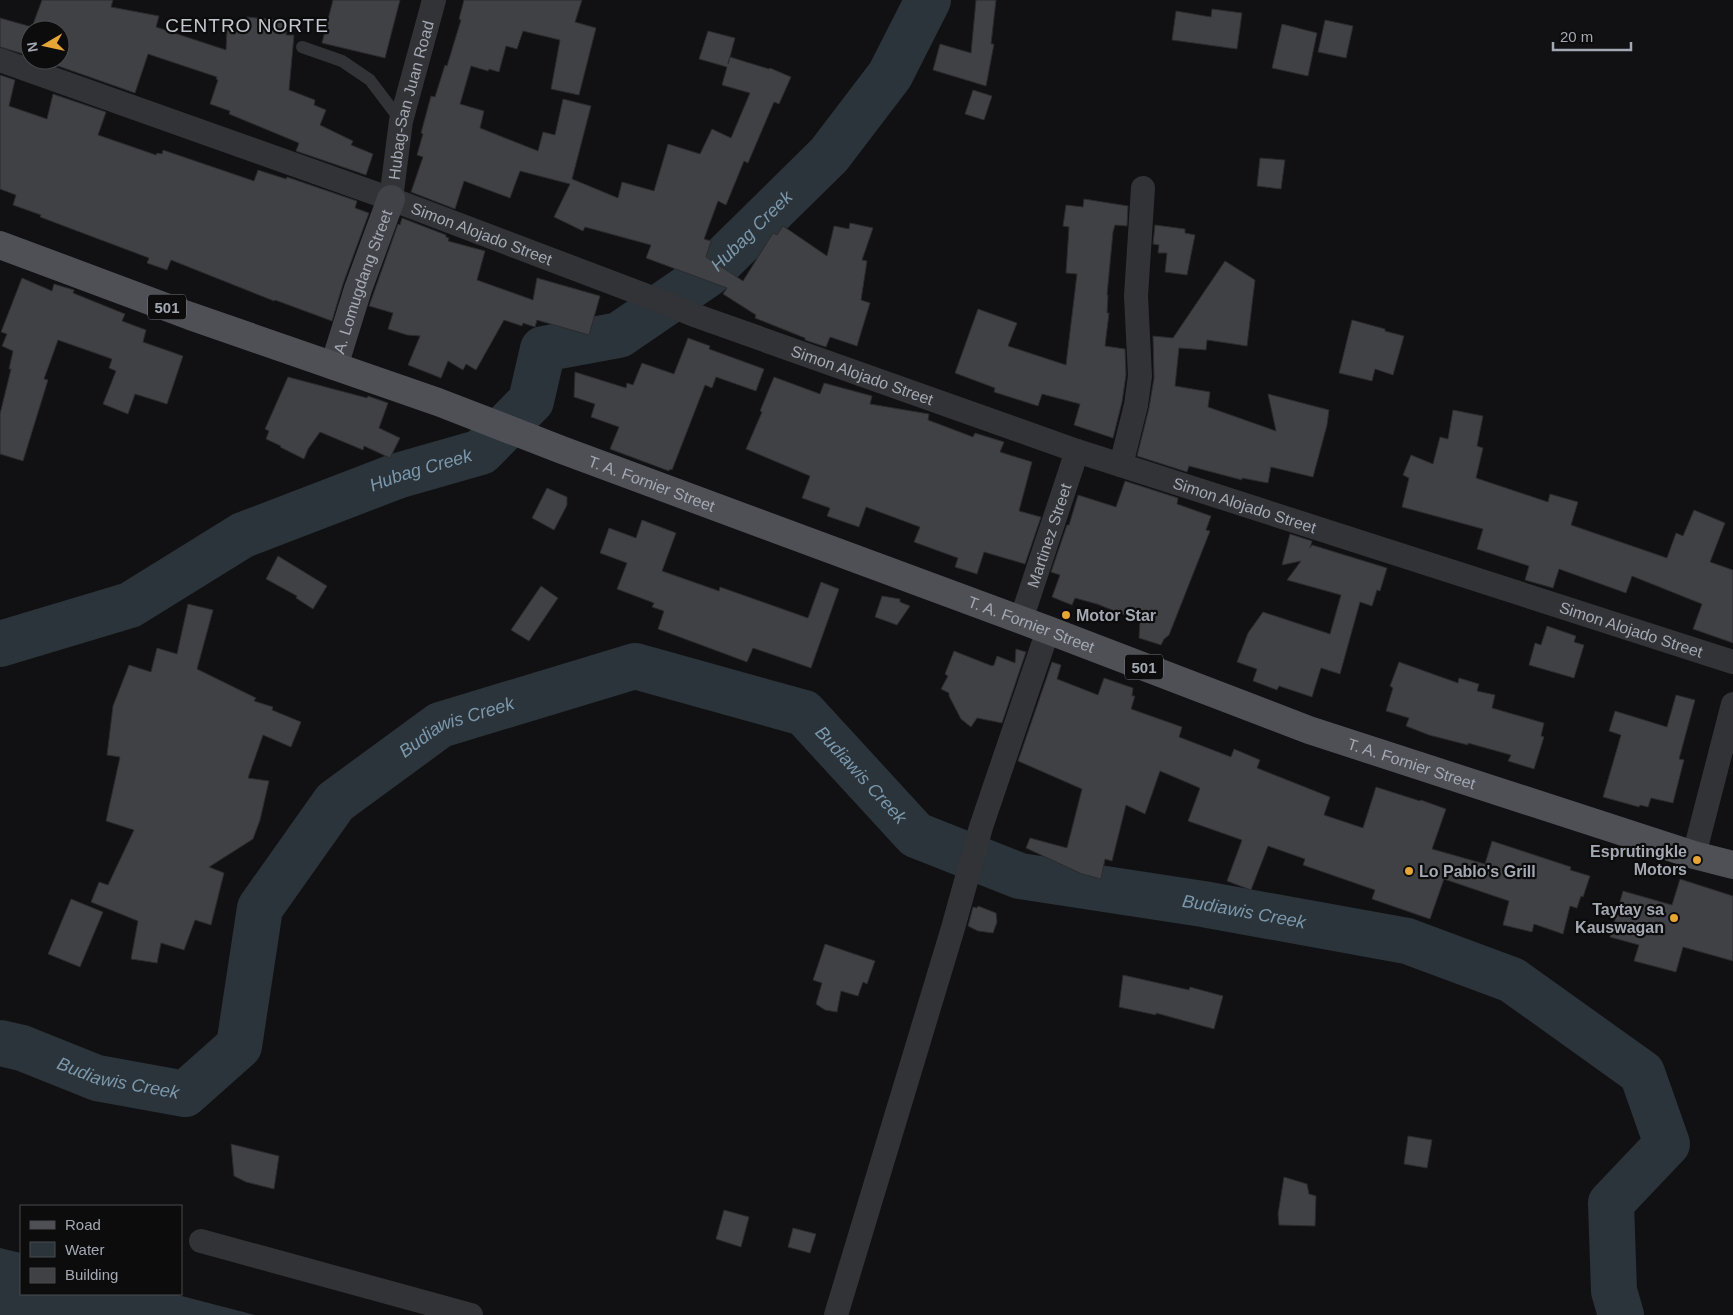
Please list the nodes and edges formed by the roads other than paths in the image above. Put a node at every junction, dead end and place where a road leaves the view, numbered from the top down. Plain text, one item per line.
1 (434, 0) edge
2 (302, 47) dead end
3 (0, 60) edge
4 (401, 121) junction
5 (1143, 188) dead end
6 (391, 199) junction
7 (0, 245) edge
8 (334, 366) junction
9 (1077, 451) junction
10 (1121, 465) junction
11 (1021, 620) junction
12 (1048, 630) junction
13 (1733, 662) edge
14 (1733, 704) edge
15 (1694, 855) junction
16 (1733, 865) edge
17 (201, 1241) dead end
18 (471, 1315) edge
19 (836, 1315) edge

1 - 4 street, Hubag-San Juan Road
2 - 4 lane
3 - 6 street, Simon Alojado Street
4 - 6 street, Hubag-San Juan Road
5 - 10 street
6 - 8 street, A. Lomugdang Street
6 - 9 street, Simon Alojado Street
7 - 8 main road, 501
8 - 11 main road, T. A. Fornier Street / 501
9 - 10 street, Simon Alojado Street
9 - 11 street, Martinez Street
10 - 13 street, Simon Alojado Street
11 - 12 main road, T. A. Fornier Street / 501
12 - 15 main road, T. A. Fornier Street / 501
12 - 19 street
14 - 15 street
15 - 16 main road, T. A. Fornier Street / 501
17 - 18 street

